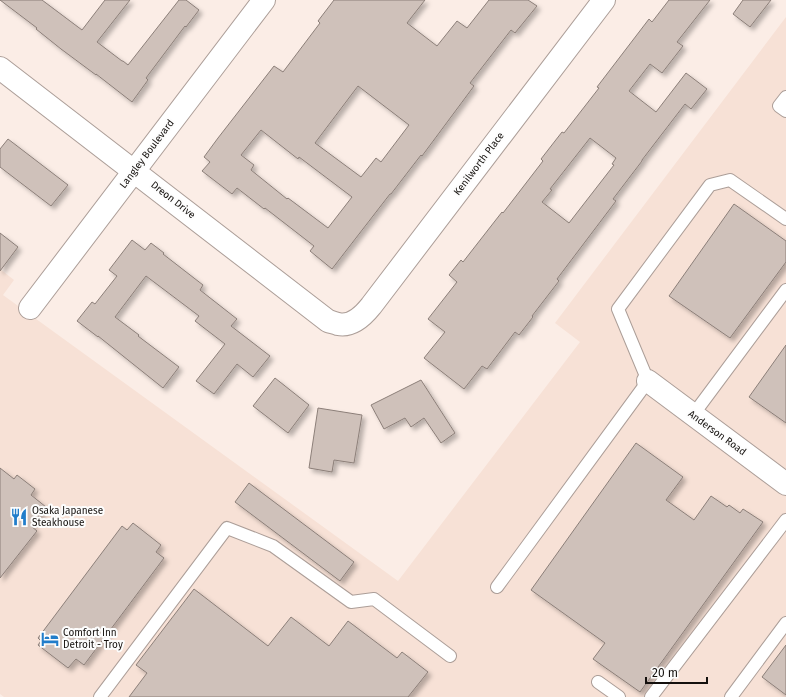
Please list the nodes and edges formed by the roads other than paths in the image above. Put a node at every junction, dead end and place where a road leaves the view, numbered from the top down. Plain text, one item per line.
1 (264, 0) edge
2 (604, 0) edge
3 (0, 68) edge
4 (786, 97) edge
5 (786, 111) edge
6 (135, 171) junction
7 (786, 219) edge
8 (786, 290) edge
9 (30, 308) dead end
10 (349, 323) joint
11 (648, 382) junction
12 (693, 415) junction
13 (785, 480) edge
14 (786, 520) edge
15 (498, 587) dead end
16 (786, 623) edge
17 (450, 656) dead end
18 (598, 682) dead end
19 (100, 697) edge
20 (619, 697) edge
21 (651, 697) edge
22 (731, 697) edge

1 - 6 street, Langley Boulevard
2 - 10 street, Kenilworth Place
3 - 6 street, Dreon Drive
4 - 5 lane
6 - 9 street, Langley Boulevard
6 - 10 street, Dreon Drive
7 - 11 lane
8 - 12 lane
11 - 12 street, Anderson Road
11 - 15 lane
12 - 13 street, Anderson Road
14 - 21 lane
16 - 22 lane
17 - 19 lane
18 - 20 lane

